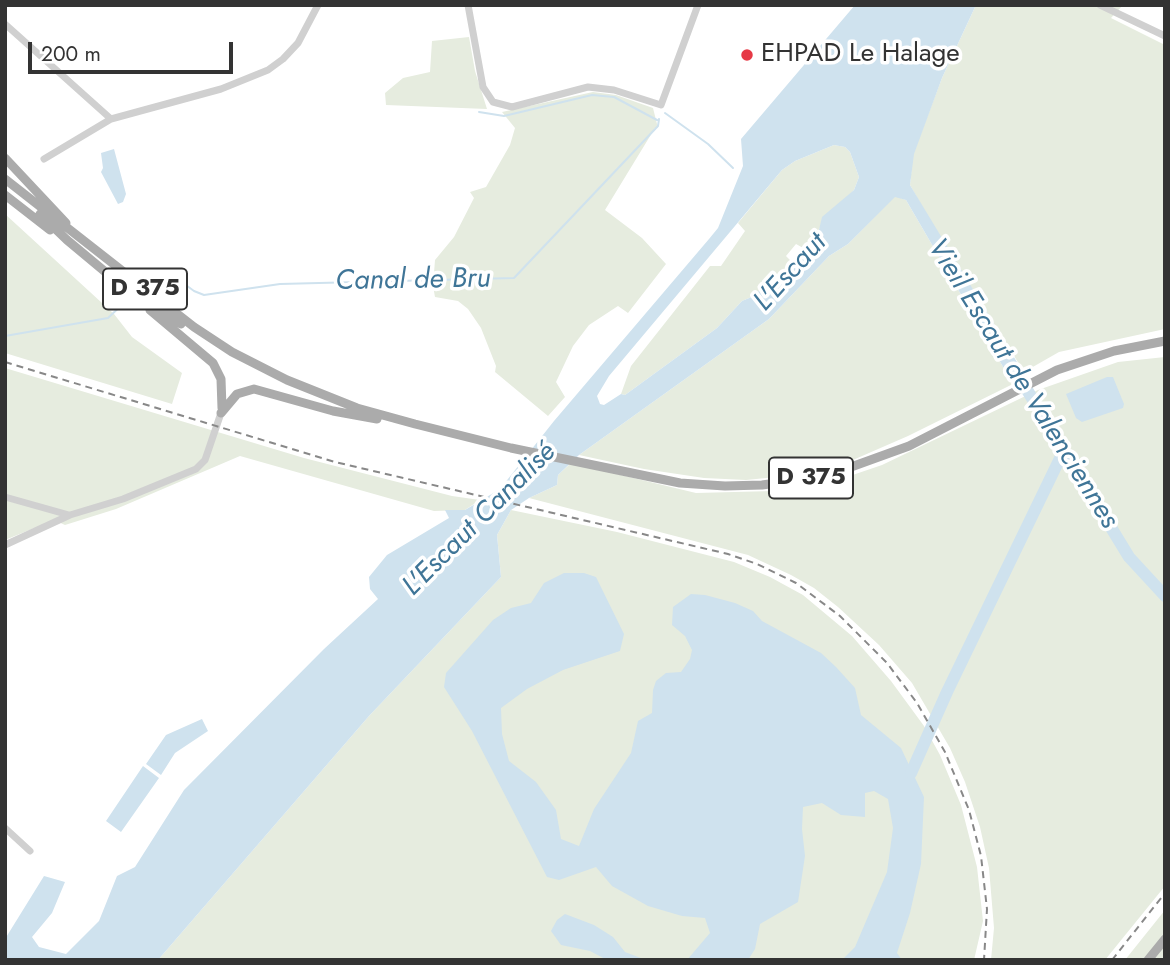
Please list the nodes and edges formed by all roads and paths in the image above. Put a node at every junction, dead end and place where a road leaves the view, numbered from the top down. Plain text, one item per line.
1 (318, 5) edge
2 (468, 5) edge
3 (698, 5) edge
4 (1100, 5) edge
5 (5, 24) edge
6 (1165, 36) edge
7 (111, 119) junction
8 (5, 158) edge
9 (44, 159) dead end
10 (9, 182) edge
11 (5, 195) edge
12 (79, 238) junction
13 (79, 250) junction
14 (115, 279) junction
15 (211, 340) junction
16 (1165, 341) edge
17 (221, 413) junction
18 (415, 424) junction
19 (5, 497) edge
20 (70, 515) junction
21 (5, 545) edge
22 (5, 828) edge
23 (30, 851) dead end
24 (1165, 939) edge
25 (1148, 960) edge

1 - 7 street
2 - 3 street
4 - 6 street
5 - 7 street
7 - 9 street
8 - 12 main road
10 - 12 main road, D 375
10 - 13 main road
11 - 13 main road
12 - 15 main road, D 375
13 - 14 main road
14 - 15 main road
14 - 17 main road
15 - 18 main road, D 375
16 - 18 main road, D 375
17 - 18 main road
17 - 20 street
19 - 20 street
20 - 21 street
22 - 23 street
24 - 25 main road

